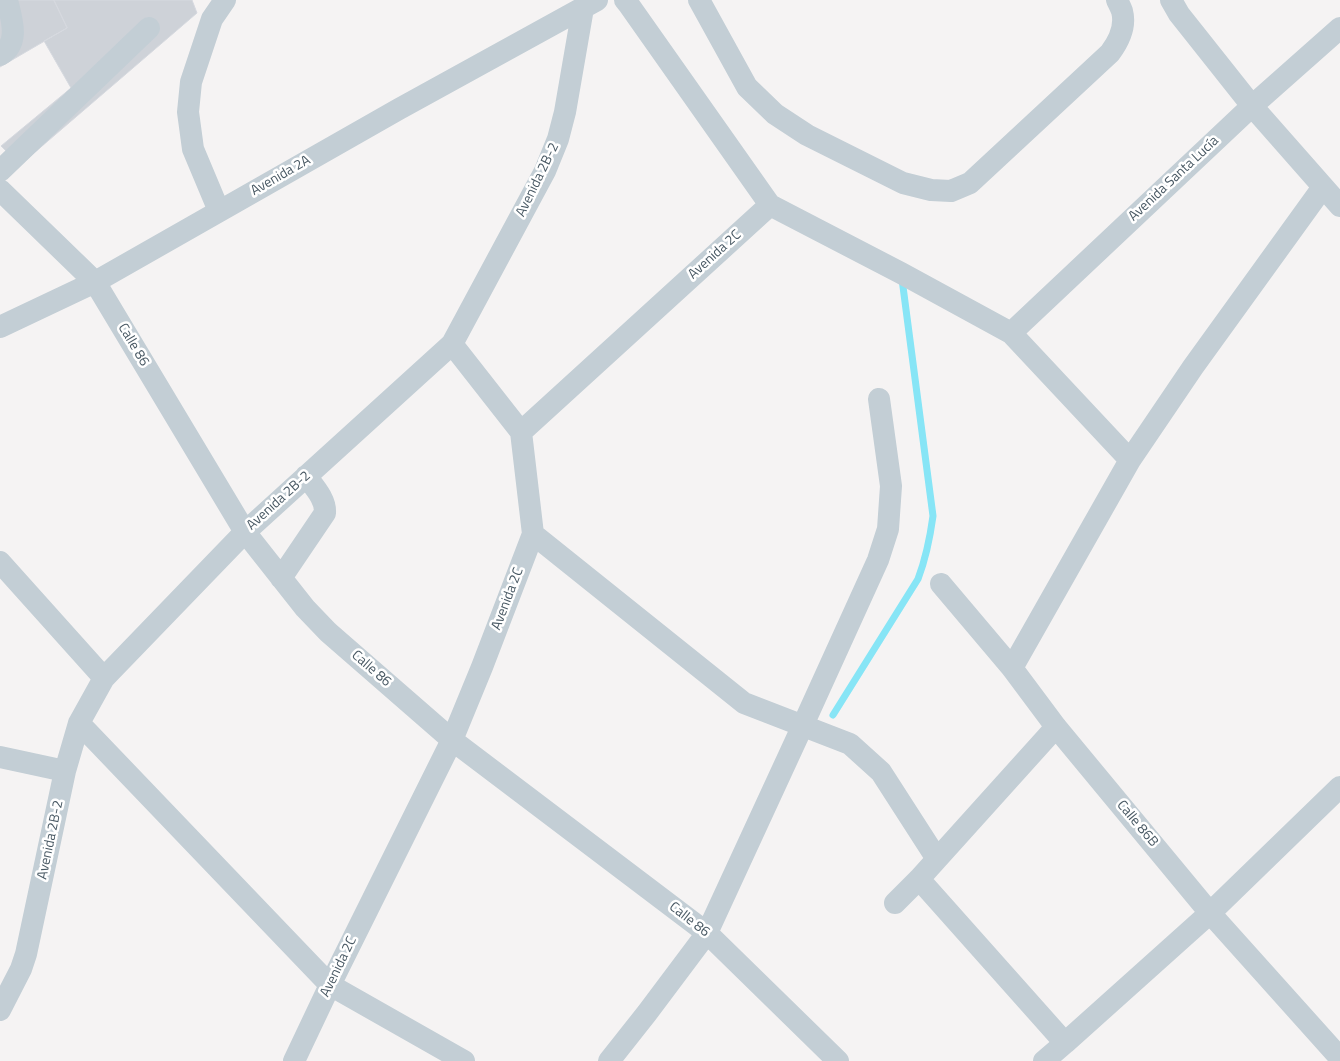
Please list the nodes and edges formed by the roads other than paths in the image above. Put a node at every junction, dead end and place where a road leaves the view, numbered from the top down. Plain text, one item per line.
1 (7, 0) edge
2 (225, 0) edge
3 (625, 0) edge
4 (699, 0) edge
5 (1117, 0) edge
6 (1171, 0) edge
7 (590, 4) edge
8 (149, 28) dead end
9 (1340, 28) edge
10 (0, 55) edge
11 (1252, 106) junction
12 (0, 171) edge
13 (1324, 187) junction
14 (0, 190) edge
15 (770, 205) junction
16 (1340, 206) edge
17 (220, 211) junction
18 (95, 282) junction
19 (0, 327) edge
20 (1011, 333) junction
21 (452, 344) junction
22 (879, 399) dead end
23 (521, 432) junction
24 (1130, 460) junction
25 (306, 476) junction
26 (245, 532) junction
27 (533, 534) junction
28 (0, 562) edge
29 (281, 578) junction
30 (941, 584) dead end
31 (1012, 668) junction
32 (104, 678) junction
33 (79, 722) junction
34 (803, 725) junction
35 (1056, 727) junction
36 (452, 740) junction
37 (0, 757) edge
38 (65, 771) junction
39 (1340, 787) edge
40 (937, 859) junction
41 (919, 879) junction
42 (895, 903) dead end
43 (1210, 913) junction
44 (707, 933) junction
45 (330, 984) junction
46 (0, 1010) edge
47 (1052, 1056) edge
48 (1340, 1058) edge
49 (294, 1061) edge
50 (464, 1061) edge
51 (609, 1061) edge
52 (838, 1061) edge

1 - 10 street
2 - 17 street
3 - 15 street
4 - 5 street
6 - 11 street
7 - 17 street, Avenida 2A
7 - 21 street, Avenida 2B-2
8 - 12 street
9 - 11 street, Avenida Santa Lucía
11 - 13 street
11 - 20 street, Avenida Santa Lucía
13 - 16 street
13 - 24 street
14 - 18 street, Calle 86
15 - 20 street
15 - 23 street, Avenida 2C
17 - 18 street, Avenida 2A
18 - 19 street, Avenida 2A
18 - 26 street, Calle 86
20 - 24 street
21 - 23 street
21 - 25 street, Avenida 2B-2
22 - 34 street
23 - 27 street, Avenida 2C
24 - 31 street
25 - 26 street, Avenida 2B-2
25 - 29 street
26 - 29 street, Calle 86
26 - 32 street, Avenida 2B-2
27 - 34 street
27 - 36 street, Avenida 2C
28 - 32 street
29 - 36 street, Calle 86
30 - 31 street, Calle 86B
31 - 35 street, Calle 86B
32 - 33 street, Avenida 2B-2
33 - 38 street, Avenida 2B-2
33 - 45 street
34 - 40 street
34 - 44 street
35 - 40 street
35 - 43 street, Calle 86B
36 - 44 street, Calle 86
36 - 45 street, Avenida 2C
37 - 38 street
38 - 46 street, Avenida 2B-2
39 - 43 street
40 - 41 street
41 - 42 street
41 - 47 street
43 - 47 street
43 - 48 street, Calle 86B
44 - 51 street
44 - 52 street, Calle 86
45 - 49 street, Avenida 2C
45 - 50 street

